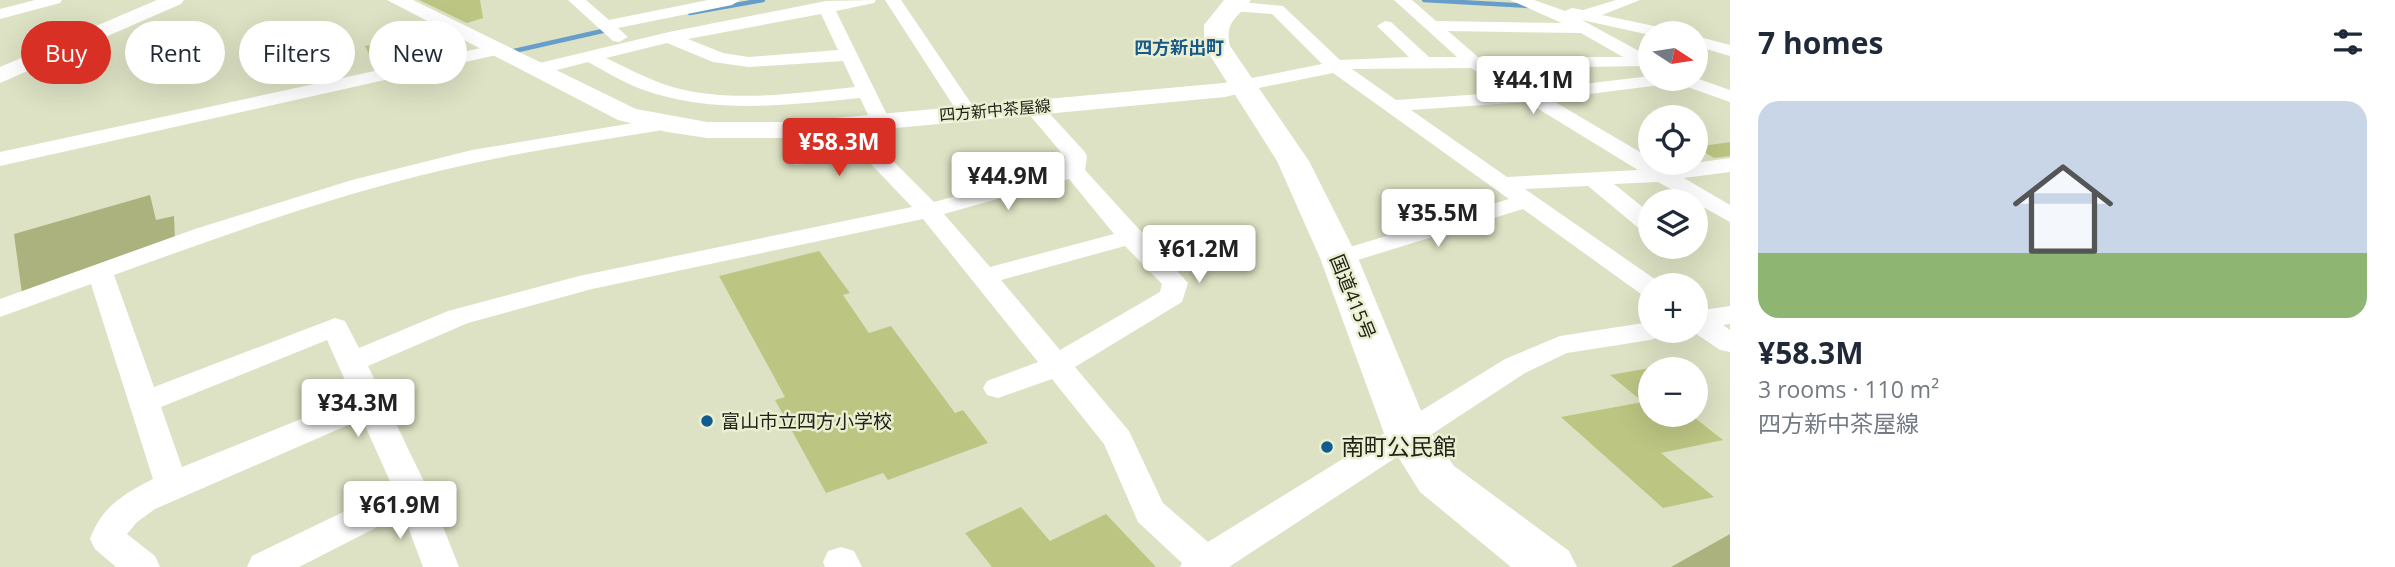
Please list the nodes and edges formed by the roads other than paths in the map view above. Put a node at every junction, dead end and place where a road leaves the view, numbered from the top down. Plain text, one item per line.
1 (54, 0) edge
2 (158, 0) edge
3 (174, 0) edge
4 (397, 0) edge
5 (732, 0) edge
6 (868, 0) edge
7 (893, 0) edge
8 (1632, 0) edge
9 (580, 1) edge
10 (1403, 1) edge
11 (1521, 1) edge
12 (1235, 3) edge
13 (826, 6) junction
14 (0, 13) edge
15 (1585, 21) junction
16 (111, 25) edge
17 (607, 25) junction
18 (1385, 26) dead end
19 (1431, 26) junction
20 (111, 28) edge
21 (1638, 29) edge
22 (1730, 34) edge
23 (669, 37) junction
24 (1708, 40) edge
25 (1708, 45) edge
26 (628, 46) junction
27 (495, 50) junction
28 (1730, 51) edge
29 (849, 55) junction
30 (589, 56) junction
31 (1638, 56) edge
32 (1472, 61) junction
33 (1424, 62) junction
34 (1638, 63) edge
35 (1334, 65) junction
36 (21, 67) edge
37 (534, 70) junction
38 (0, 76) edge
39 (1730, 81) edge
40 (1638, 83) edge
41 (1244, 85) junction
42 (1708, 89) joint
43 (866, 92) junction
44 (1529, 96) junction
45 (1730, 96) edge
46 (1032, 106) junction
47 (1390, 106) junction
48 (967, 112) junction
49 (880, 121) junction
50 (657, 125) junction
51 (791, 129) junction
52 (0, 159) edge
53 (1638, 162) edge
54 (1730, 165) edge
55 (1708, 168) edge
56 (1074, 171) junction
57 (1660, 175) joint
58 (1593, 179) junction
59 (1501, 184) junction
60 (1526, 201) junction
61 (929, 211) junction
62 (1638, 215) edge
63 (1730, 215) edge
64 (1130, 237) junction
65 (1339, 258) junction
66 (100, 271) junction
67 (983, 277) junction
68 (1638, 280) edge
69 (0, 309) edge
70 (1730, 315) edge
71 (1708, 320) edge
72 (1708, 329) edge
73 (1638, 333) edge
74 (1730, 343) edge
75 (352, 362) junction
76 (1059, 364) junction
77 (998, 388) dead end
78 (144, 402) junction
79 (371, 403) junction
80 (1408, 436) junction
81 (172, 485) junction
82 (413, 494) junction
83 (1204, 565) edge
84 (139, 566) edge
85 (265, 567) edge
86 (441, 567) edge
87 (1550, 567) edge

1 - 14 street
2 - 16 main road
3 - 20 main road
4 - 27 main road, 四方新中茶屋線
5 - 17 street
6 - 13 street
7 - 48 street
8 - 15 street
9 - 17 street
10 - 19 street
11 - 15 street
12 - 35 street
12 - 41 highway, 国道415号
13 - 23 street
13 - 29 street
15 - 19 street
15 - 21 street
15 - 31 street
17 - 26 street
18 - 33 street
19 - 32 street
22 - 24 street
23 - 26 street
23 - 29 street
25 - 28 street
26 - 30 street
27 - 37 main road, 四方新中茶屋線
27 - 52 street
29 - 43 street
30 - 37 street
30 - 43 street
32 - 33 street
32 - 34 street
32 - 44 street
33 - 35 street
35 - 41 street
35 - 47 street
36 - 38 main road
37 - 50 main road, 四方新中茶屋線
39 - 42 street
40 - 44 street
41 - 46 main road, 四方新中茶屋線
41 - 65 highway, 国道415号
42 - 45 street
43 - 49 street
44 - 47 street
44 - 53 street
46 - 48 main road, 四方新中茶屋線
46 - 56 street
47 - 59 street
48 - 49 main road, 四方新中茶屋線
49 - 51 main road, 四方新中茶屋線
50 - 51 main road, 四方新中茶屋線
50 - 66 street
51 - 61 street
54 - 55 street
56 - 61 street
56 - 64 street
57 - 58 street
57 - 63 street
58 - 59 street
58 - 62 street
59 - 60 street
60 - 65 street
60 - 68 street
61 - 67 street
61 - 75 street
64 - 67 street
64 - 76 street
65 - 80 highway, 国道415号
66 - 69 street
66 - 78 street
67 - 76 street
70 - 71 street
72 - 74 street
73 - 80 street
75 - 78 street
75 - 79 street
76 - 77 street
76 - 83 street
78 - 81 street
79 - 81 street
79 - 82 street
80 - 83 street
80 - 87 highway, 国道415号
81 - 84 street
82 - 85 street
82 - 86 street

